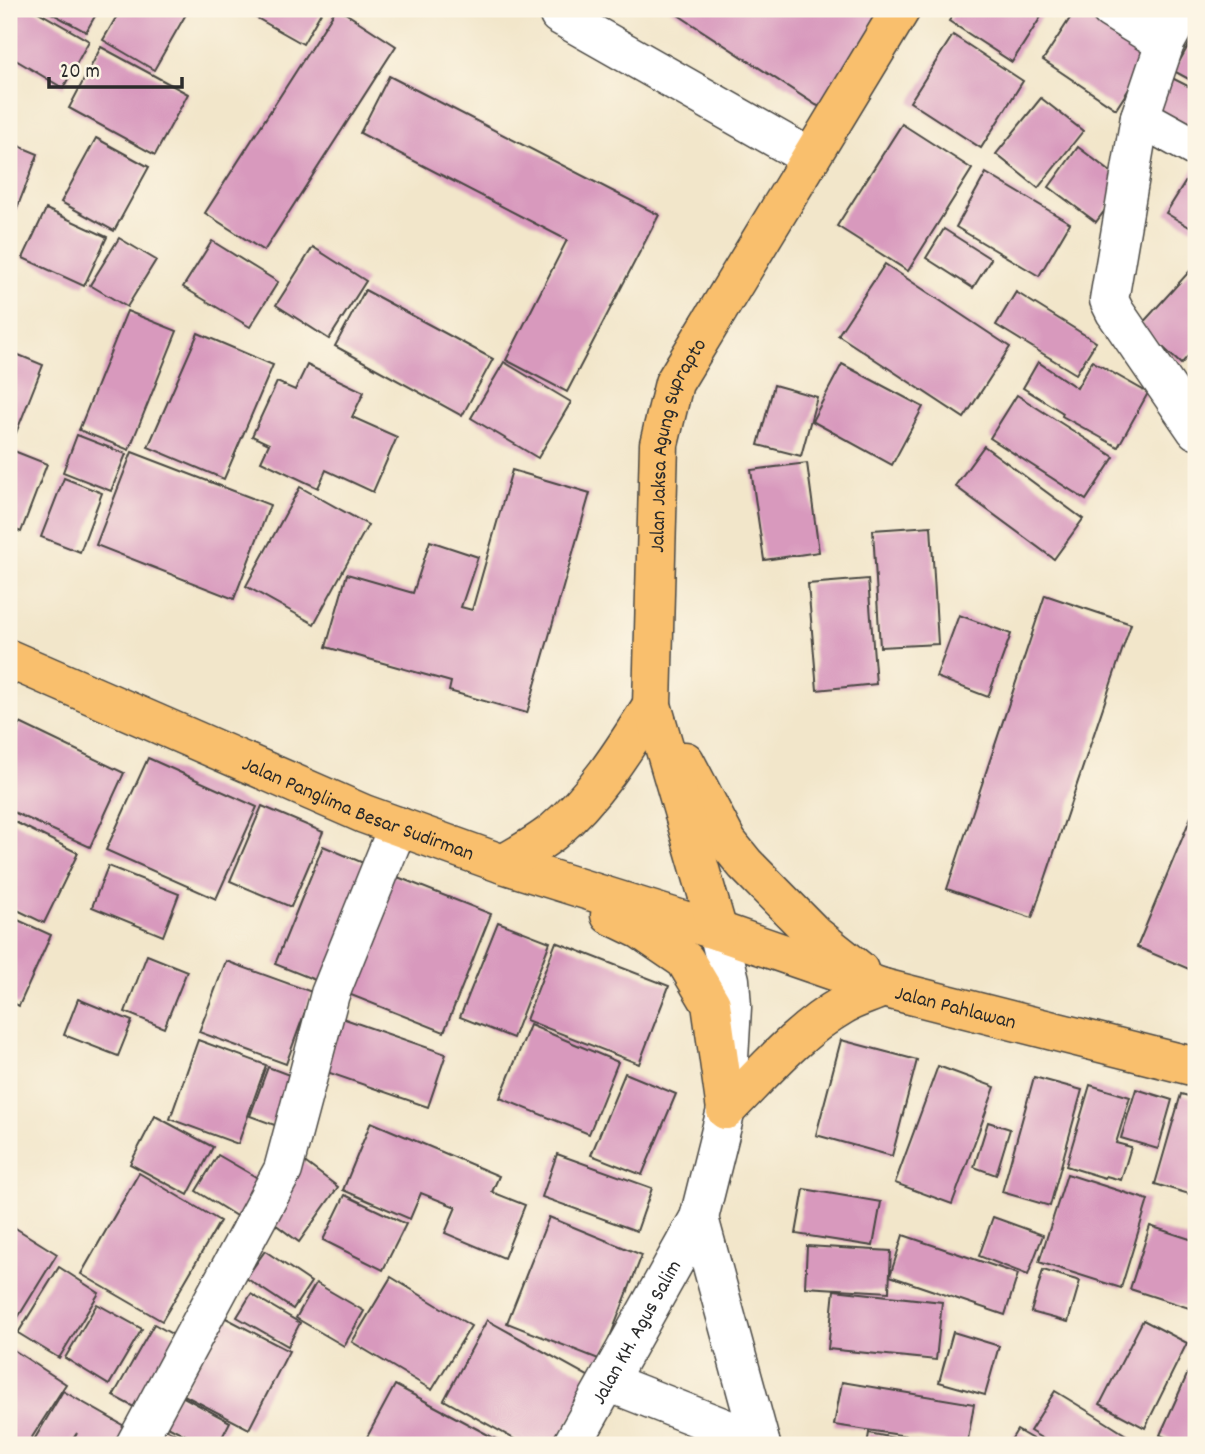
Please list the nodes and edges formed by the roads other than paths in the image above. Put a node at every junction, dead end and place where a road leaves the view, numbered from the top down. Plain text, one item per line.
1 (901, 9) edge
2 (1110, 9) edge
3 (1184, 9) edge
4 (559, 15) dead end
5 (1165, 43) junction
6 (1140, 117) junction
7 (1196, 148) edge
8 (809, 157) junction
9 (1196, 430) edge
10 (9, 659) edge
11 (652, 705) junction
12 (398, 825) junction
13 (503, 864) junction
14 (718, 931) junction
15 (883, 988) junction
16 (1196, 1067) edge
17 (726, 1110) junction
18 (699, 1218) junction
19 (608, 1382) junction
20 (760, 1444) edge
21 (135, 1445) edge
22 (572, 1445) edge

1 - 8 main road, Jalan Jaksa Agung Suprapto
2 - 5 street
3 - 5 street
4 - 8 street
5 - 6 street
6 - 7 street
6 - 9 street
8 - 11 main road, Jalan Jaksa Agung Suprapto
10 - 12 main road, Jalan Panglima Besar Sudirman
11 - 13 main road
11 - 14 main road, Jalan Jaksa Agung Suprapto
11 - 15 main road
12 - 13 main road, Jalan Panglima Besar Sudirman
12 - 21 street
13 - 14 main road, Jalan Panglima Besar Sudirman
13 - 17 main road
14 - 15 main road, Jalan Pahlawan
14 - 17 street
15 - 16 main road, Jalan Pahlawan
15 - 17 main road
17 - 18 street
18 - 19 street, Jalan KH. Agus Salim
18 - 20 street
19 - 20 street
19 - 22 street, Jalan KH. Agus Salim

